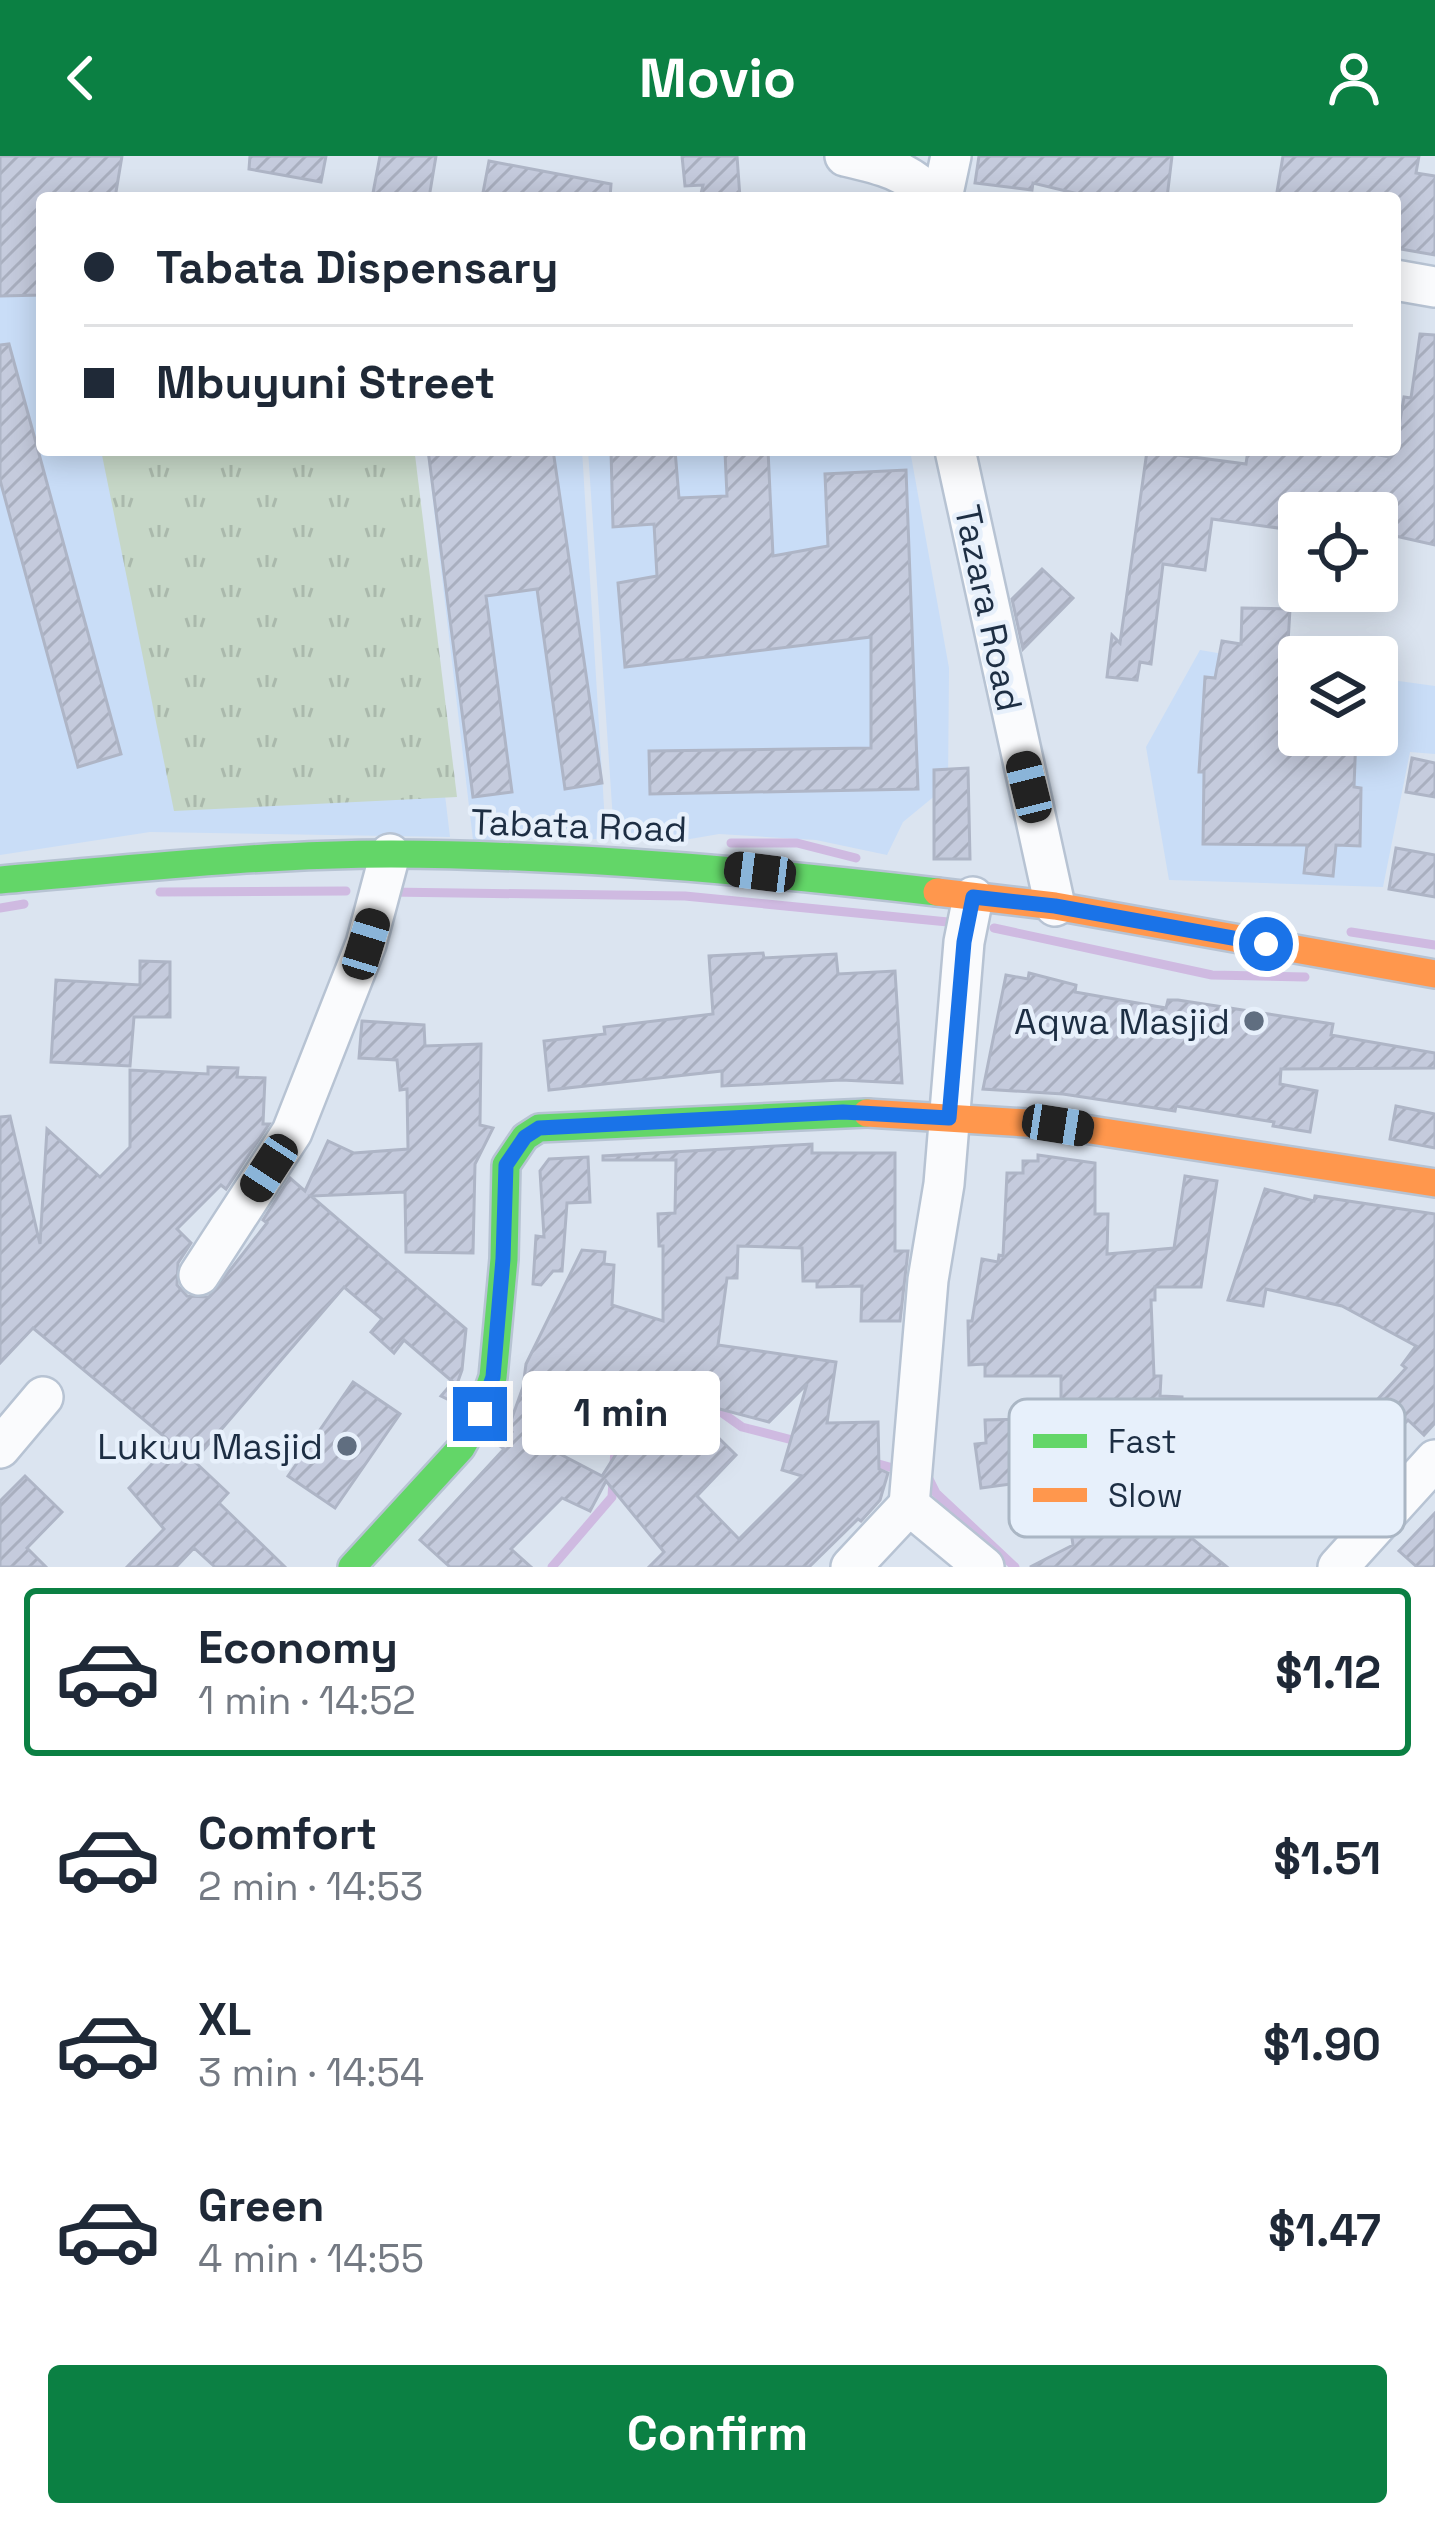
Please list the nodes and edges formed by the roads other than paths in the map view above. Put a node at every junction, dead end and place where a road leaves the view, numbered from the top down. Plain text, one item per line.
1 (845, 156) edge
2 (951, 156) edge
3 (931, 192) edge
4 (940, 192) edge
5 (1401, 281) edge
6 (1435, 286) edge
7 (956, 456) edge
8 (390, 854) junction
9 (0, 880) edge
10 (973, 897) junction
11 (1055, 906) junction
12 (1435, 974) edge
13 (949, 1118) junction
14 (1435, 1183) edge
15 (199, 1275) dead end
16 (43, 1397) dead end
17 (0, 1448) edge
18 (1435, 1460) edge
19 (1405, 1493) edge
20 (909, 1505) junction
21 (1365, 1537) edge
22 (352, 1567) edge
23 (851, 1567) edge
24 (984, 1567) edge
25 (1338, 1567) edge

1 - 3 street
2 - 4 street
5 - 6 street
7 - 11 street, Tazara Road
8 - 9 main road, Tabata Road
8 - 10 main road, Tabata Road
8 - 15 street
10 - 11 main road, Tabata Road
10 - 13 street
11 - 12 main road, Tabata Road
13 - 14 main road
13 - 20 street
13 - 22 main road
16 - 17 street
18 - 19 street
20 - 23 street
20 - 24 street
21 - 25 street

